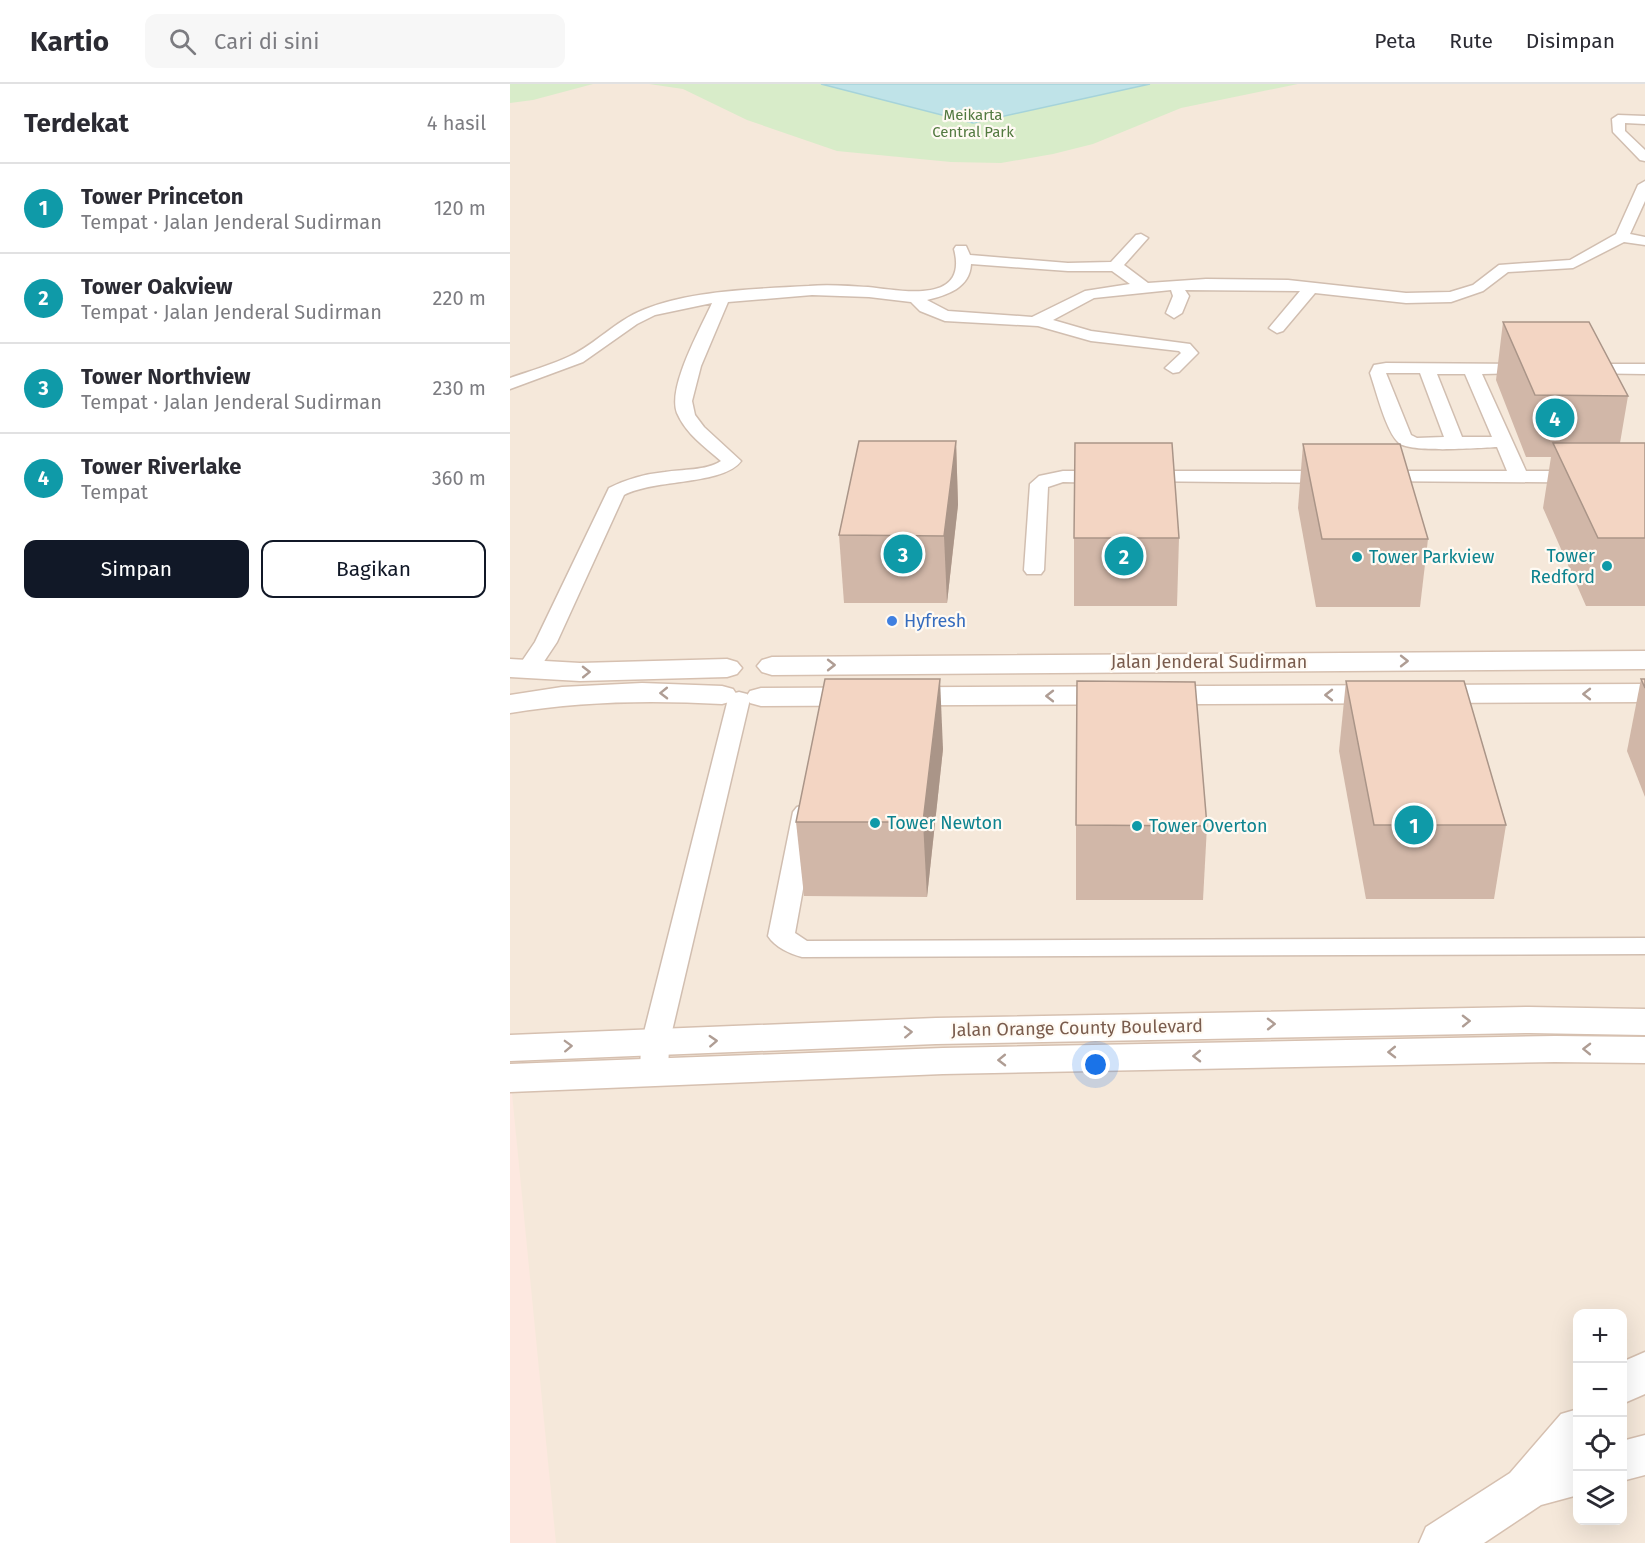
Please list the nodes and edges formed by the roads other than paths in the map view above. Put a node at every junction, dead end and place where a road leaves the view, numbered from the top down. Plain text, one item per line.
1 (1645, 120) edge
2 (1645, 156) edge
3 (1645, 185) edge
4 (1622, 237) junction
5 (1141, 238) dead end
6 (1645, 241) edge
7 (1115, 266) junction
8 (1176, 286) junction
9 (1144, 287) junction
10 (1311, 287) junction
11 (916, 298) junction
12 (721, 300) dead end
13 (1174, 313) dead end
14 (1040, 321) junction
15 (1277, 328) dead end
16 (1173, 368) dead end
17 (1426, 368) junction
18 (1472, 369) junction
19 (1645, 369) edge
20 (510, 384) edge
21 (1455, 442) junction
22 (1503, 442) junction
23 (713, 444) junction
24 (679, 475) junction
25 (1519, 476) junction
26 (1645, 477) edge
27 (1034, 570) dead end
28 (1645, 660) edge
29 (772, 666) junction
30 (737, 690) junction
31 (516, 692) edge
32 (1645, 693) edge
33 (1388, 694) junction
34 (1359, 716) edge
35 (809, 788) edge
36 (1645, 946) edge
37 (1645, 1022) edge
38 (510, 1048) edge
39 (1645, 1050) edge
40 (654, 1059) junction
41 (510, 1078) edge
42 (1645, 1371) edge
43 (1627, 1382) edge
44 (1573, 1434) edge
45 (1645, 1455) edge
46 (1627, 1460) edge
47 (1573, 1475) edge
48 (1527, 1488) junction
49 (1444, 1543) edge

1 - 2 street
3 - 4 street
4 - 6 street
4 - 10 street
5 - 7 street
7 - 9 street
7 - 11 street
8 - 9 street
8 - 10 street
8 - 13 street
9 - 14 street
10 - 15 street
11 - 14 street
11 - 20 street
12 - 23 street
14 - 16 street
17 - 18 street
17 - 21 street
17 - 21 street
18 - 19 street
18 - 22 street
21 - 22 street
22 - 25 street
23 - 24 street
23 - 24 street
24 - 31 street
25 - 26 street
25 - 27 street
29 -> 28 street, Jalan Jenderal Sudirman
29 - 30 street, Jalan Jenderal Sudirman
29 - 30 street
30 - 31 street, Jalan Jenderal Sudirman
33 -> 30 street, Jalan Jenderal Sudirman
30 - 40 street
32 -> 33 street, Jalan Jenderal Sudirman
33 - 34 street
35 - 36 street
40 -> 37 street, Jalan Orange County Boulevard
38 -> 40 street, Jalan Orange County Boulevard
39 -> 40 street, Jalan Orange County Boulevard
40 - 41 street, Jalan Orange County Boulevard
42 - 43 street
44 - 48 street
45 - 46 street
47 - 48 street
48 - 49 street

